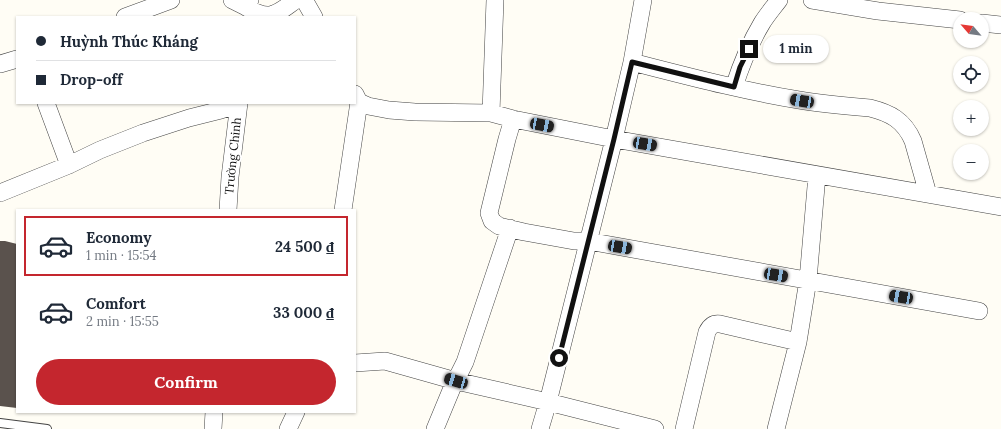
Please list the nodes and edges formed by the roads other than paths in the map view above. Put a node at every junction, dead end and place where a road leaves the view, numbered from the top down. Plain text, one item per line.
1 (171, 0) edge
2 (296, 0) edge
3 (303, 0) edge
4 (495, 0) edge
5 (643, 0) edge
6 (779, 0) edge
7 (812, 0) edge
8 (244, 5) edge
9 (880, 5) edge
10 (128, 16) edge
11 (313, 16) edge
12 (953, 19) edge
13 (989, 24) edge
14 (1001, 25) edge
15 (16, 59) edge
16 (632, 62) junction
17 (0, 64) edge
18 (734, 87) junction
19 (357, 98) edge
20 (46, 104) edge
21 (236, 104) edge
22 (239, 104) edge
23 (491, 113) junction
24 (513, 119) junction
25 (614, 139) junction
26 (70, 165) junction
27 (817, 174) junction
28 (0, 193) edge
29 (928, 194) junction
30 (1001, 207) edge
31 (228, 209) edge
32 (343, 209) edge
33 (510, 228) junction
34 (588, 241) junction
35 (808, 280) junction
36 (979, 311) dead end
37 (798, 342) junction
38 (356, 357) edge
39 (385, 361) junction
40 (356, 363) edge
41 (456, 381) junction
42 (548, 402) junction
43 (214, 413) edge
44 (296, 413) edge
45 (0, 423) edge
46 (47, 429) edge
47 (213, 429) edge
48 (288, 429) edge
49 (435, 429) edge
50 (540, 429) edge
51 (655, 429) edge
52 (684, 429) edge
53 (776, 429) edge

1 - 10 street
2 - 8 street
3 - 11 street
4 - 23 street
5 - 16 street
6 - 18 street
7 - 9 street
9 - 12 street
13 - 14 street
15 - 17 street
16 - 18 street
16 - 25 street
18 - 29 street
19 - 23 street
19 - 32 street
20 - 26 street
21 - 26 street
22 - 31 street, Trường Chinh
23 - 24 street
24 - 25 street
24 - 33 street
25 - 27 street
25 - 34 street
26 - 28 street
27 - 29 street
27 - 35 street
29 - 30 street
33 - 34 street
33 - 41 street
34 - 35 street
34 - 42 street
35 - 36 street
35 - 37 street
37 - 52 street
37 - 53 street
38 - 39 street
39 - 40 street
39 - 41 street
41 - 42 street
41 - 49 street
42 - 50 street
42 - 51 street
43 - 47 street
44 - 48 street
45 - 46 lane

